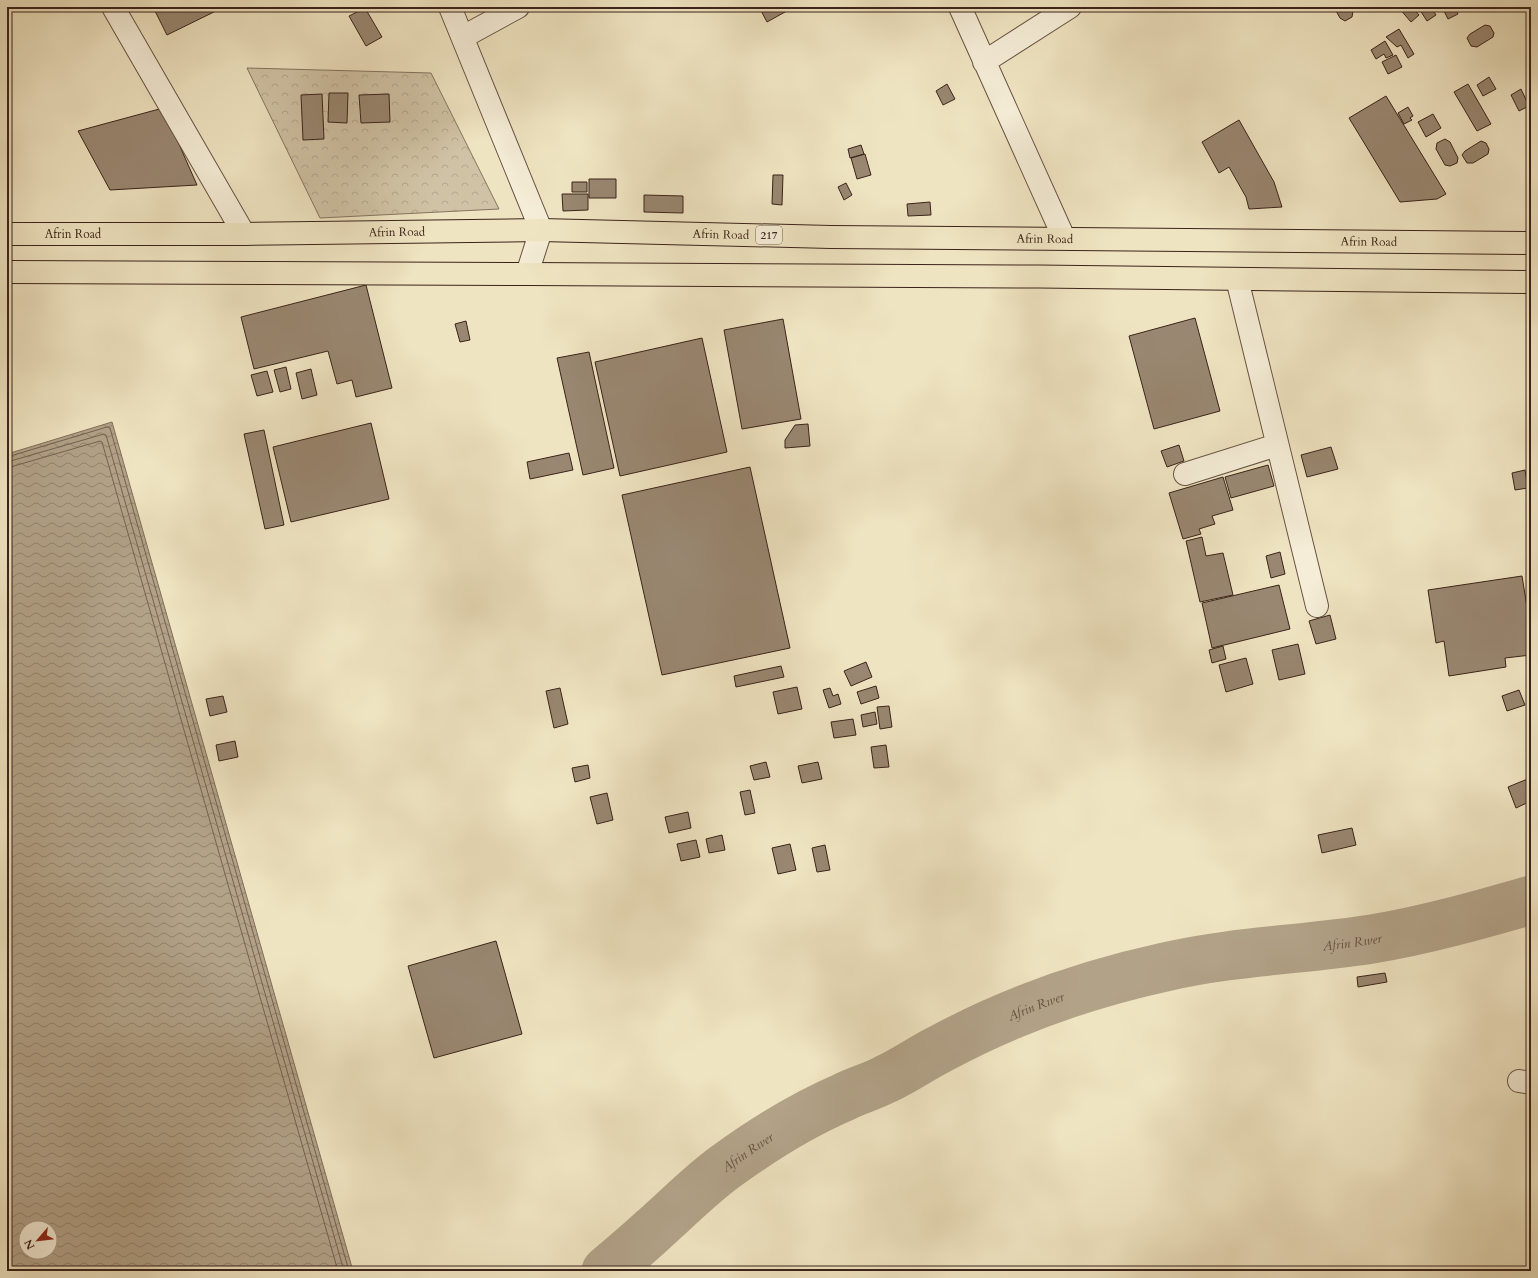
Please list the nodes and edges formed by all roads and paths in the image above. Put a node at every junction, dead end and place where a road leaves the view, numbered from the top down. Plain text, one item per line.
1 (113, 7) edge
2 (450, 7) edge
3 (518, 7) edge
4 (960, 7) edge
5 (1070, 7) edge
6 (463, 37) junction
7 (984, 62) junction
8 (541, 230) junction
9 (7, 234) edge
10 (244, 234) junction
11 (1064, 238) junction
12 (1531, 243) edge
13 (7, 272) edge
14 (527, 274) junction
15 (1237, 279) junction
16 (1531, 282) edge
17 (1278, 445) junction
18 (1186, 474) dead end
19 (1317, 606) dead end

1 - 10 street
2 - 6 street
3 - 6 street
4 - 7 street
5 - 7 street
6 - 8 street
7 - 11 street
8 - 10 main road, Afrin Road / 217
8 - 11 main road, Afrin Road / 217
8 - 14 street
9 - 10 main road, Afrin Road / 217
11 - 12 main road, Afrin Road / 217
13 - 14 main road
14 - 15 main road
15 - 16 main road
15 - 17 street
17 - 18 street
17 - 19 street

